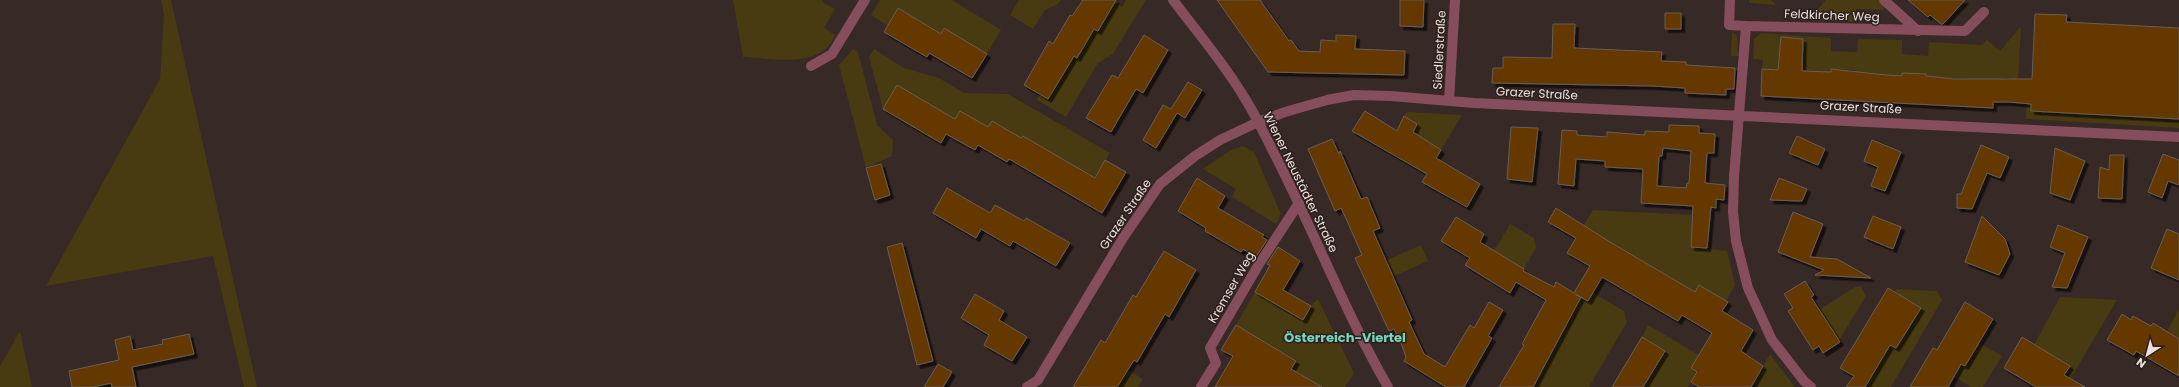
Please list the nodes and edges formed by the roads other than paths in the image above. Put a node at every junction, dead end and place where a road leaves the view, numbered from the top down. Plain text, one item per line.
1 (865, 0) edge
2 (1173, 0) edge
3 (1455, 0) edge
4 (1730, 0) edge
5 (1884, 0) edge
6 (1984, 12) dead end
7 (1746, 26) junction
8 (1918, 31) junction
9 (811, 66) dead end
10 (1449, 101) junction
11 (1739, 115) junction
12 (1258, 122) junction
13 (2179, 137) edge
14 (1299, 204) junction
15 (1027, 387) edge
16 (1201, 387) edge
17 (1388, 387) edge
18 (1811, 387) edge

1 - 9 street
2 - 12 street, Wiener Neustädter Straße
3 - 10 street, Siedlerstraße
4 - 7 street, Feldkircher Weg
5 - 8 street, Feldkircher Weg
6 - 8 street, Feldkircher Weg
7 - 8 street, Feldkircher Weg
7 - 11 street
10 - 11 street, Grazer Straße
10 - 12 street, Grazer Straße
11 - 13 street, Grazer Straße
11 - 18 street
12 - 14 street, Wiener Neustädter Straße
12 - 15 street, Grazer Straße
14 - 16 street, Kremser Weg
14 - 17 street, Wiener Neustädter Straße

